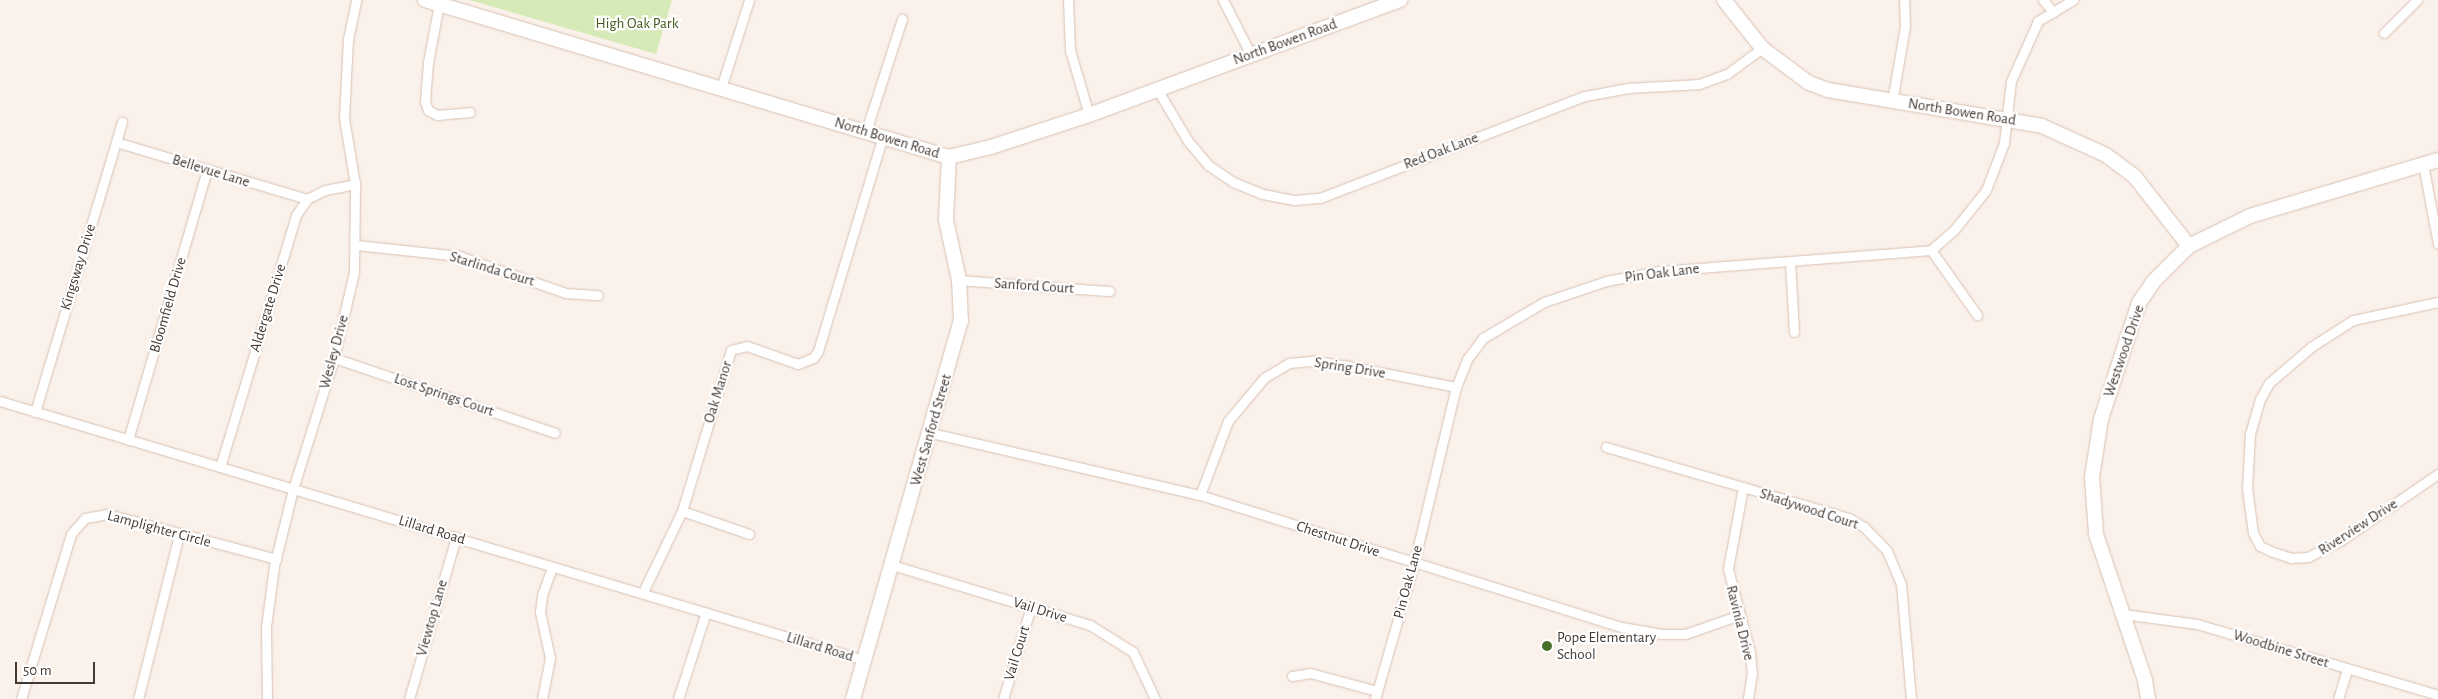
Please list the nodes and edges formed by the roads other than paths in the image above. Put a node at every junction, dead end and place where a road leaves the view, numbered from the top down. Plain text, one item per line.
1 (356, 0) edge
2 (425, 0) edge
3 (749, 0) edge
4 (1068, 0) edge
5 (1223, 0) edge
6 (1400, 0) edge
7 (1724, 0) edge
8 (1904, 0) edge
9 (2043, 0) edge
10 (2073, 0) edge
11 (2417, 0) edge
12 (439, 4) junction
13 (2053, 12) junction
14 (902, 19) dead end
15 (2384, 33) dead end
16 (1762, 48) junction
17 (1251, 54) junction
18 (721, 88) junction
19 (1157, 89) junction
20 (1892, 102) junction
21 (470, 112) dead end
22 (1089, 115) junction
23 (2008, 118) junction
24 (122, 122) dead end
25 (866, 131) junction
26 (882, 136) junction
27 (116, 142) junction
28 (949, 157) junction
29 (2438, 160) edge
30 (2423, 164) junction
31 (208, 170) junction
32 (355, 184) junction
33 (307, 199) junction
34 (2438, 244) edge
35 (356, 246) junction
36 (2189, 246) junction
37 (1931, 250) junction
38 (1790, 262) junction
39 (959, 280) junction
40 (1110, 291) dead end
41 (598, 295) dead end
42 (2438, 302) edge
43 (1977, 315) dead end
44 (1794, 332) dead end
45 (334, 358) junction
46 (1456, 387) junction
47 (0, 401) edge
48 (35, 412) junction
49 (555, 433) dead end
50 (931, 433) junction
51 (128, 440) junction
52 (1606, 448) dead end
53 (220, 467) junction
54 (2438, 474) edge
55 (1743, 488) junction
56 (293, 489) junction
57 (1200, 495) junction
58 (682, 511) junction
59 (749, 534) dead end
60 (180, 535) junction
61 (456, 537) junction
62 (276, 559) junction
63 (1414, 563) junction
64 (892, 565) junction
65 (552, 568) junction
66 (643, 592) junction
67 (1031, 607) junction
68 (706, 612) junction
69 (2123, 614) junction
70 (1740, 615) junction
71 (864, 660) junction
72 (2347, 669) junction
73 (1292, 676) dead end
74 (1376, 695) edge
75 (2438, 695) edge
76 (21, 699) edge
77 (138, 699) edge
78 (267, 699) edge
79 (408, 699) edge
80 (542, 699) edge
81 (678, 699) edge
82 (853, 699) edge
83 (1003, 699) edge
84 (1155, 699) edge
85 (1748, 699) edge
86 (1911, 699) edge
87 (2148, 699) edge
88 (2338, 699) edge

1 - 32 street, Wesley Drive
2 - 12 street, North Bowen Road
3 - 18 street
4 - 22 street
5 - 17 street
6 - 17 street, North Bowen Road
7 - 16 street, North Bowen Road
8 - 20 street
9 - 13 street
10 - 13 street
11 - 15 street
12 - 18 street, North Bowen Road
12 - 21 street
13 - 23 street
14 - 25 street
16 - 19 street, Red Oak Lane
16 - 20 street, North Bowen Road
17 - 19 street, North Bowen Road
18 - 25 street, North Bowen Road
19 - 22 street, North Bowen Road
20 - 23 street, North Bowen Road
22 - 28 street, North Bowen Road
23 - 36 street, North Bowen Road
23 - 37 street
24 - 27 street, Kingsway Drive
25 - 26 street, North Bowen Road
26 - 28 street, North Bowen Road
26 - 58 street, Oak Manor
27 - 31 street, Bellevue Lane
27 - 48 street, Kingsway Drive
28 - 39 street, West Sanford Street
29 - 30 street, Westwood Drive
30 - 34 street
30 - 36 street, Westwood Drive
31 - 33 street, Bellevue Lane
31 - 51 street, Bloomfield Drive
32 - 33 street
32 - 35 street, Wesley Drive
33 - 53 street, Aldergate Drive
35 - 41 street, Starlinda Court
35 - 45 street, Wesley Drive
36 - 69 street, Westwood Drive
37 - 38 street, Pin Oak Lane
37 - 43 street
38 - 44 street
38 - 46 street, Pin Oak Lane
39 - 40 street, Sanford Court
39 - 50 street, West Sanford Street
42 - 54 street, Riverview Drive
45 - 49 street, Lost Springs Court
45 - 56 street, Wesley Drive
46 - 57 street, Spring Drive
46 - 63 street, Pin Oak Lane
47 - 48 street, Lillard Road
48 - 51 street, Lillard Road
50 - 57 street, Chestnut Drive
50 - 64 street, West Sanford Street
51 - 53 street, Lillard Road
52 - 55 street, Shadywood Court
53 - 56 street, Lillard Road
55 - 70 street, Ravinia Drive
55 - 86 street, Shadywood Court
56 - 61 street, Lillard Road
56 - 62 street, Wesley Drive
57 - 63 street, Chestnut Drive
58 - 59 street
58 - 66 street, Oak Manor
60 - 62 street, Lamplighter Circle
60 - 76 street, Lamplighter Circle
60 - 77 street
61 - 65 street, Lillard Road
61 - 79 street, Viewtop Lane
62 - 78 street, Wesley Drive
63 - 70 street, Chestnut Drive
63 - 74 street, Pin Oak Lane
64 - 67 street, Vail Drive
64 - 71 street, West Sanford Street
65 - 66 street, Lillard Road
65 - 80 street
66 - 68 street, Lillard Road
67 - 83 street, Vail Court
67 - 84 street, Vail Drive
68 - 71 street, Lillard Road
68 - 81 street
69 - 72 street, Woodbine Street
69 - 87 street, Westwood Drive
70 - 85 street, Ravinia Drive
71 - 82 street, West Sanford Street
72 - 75 street, Woodbine Street
72 - 88 street
73 - 74 street

